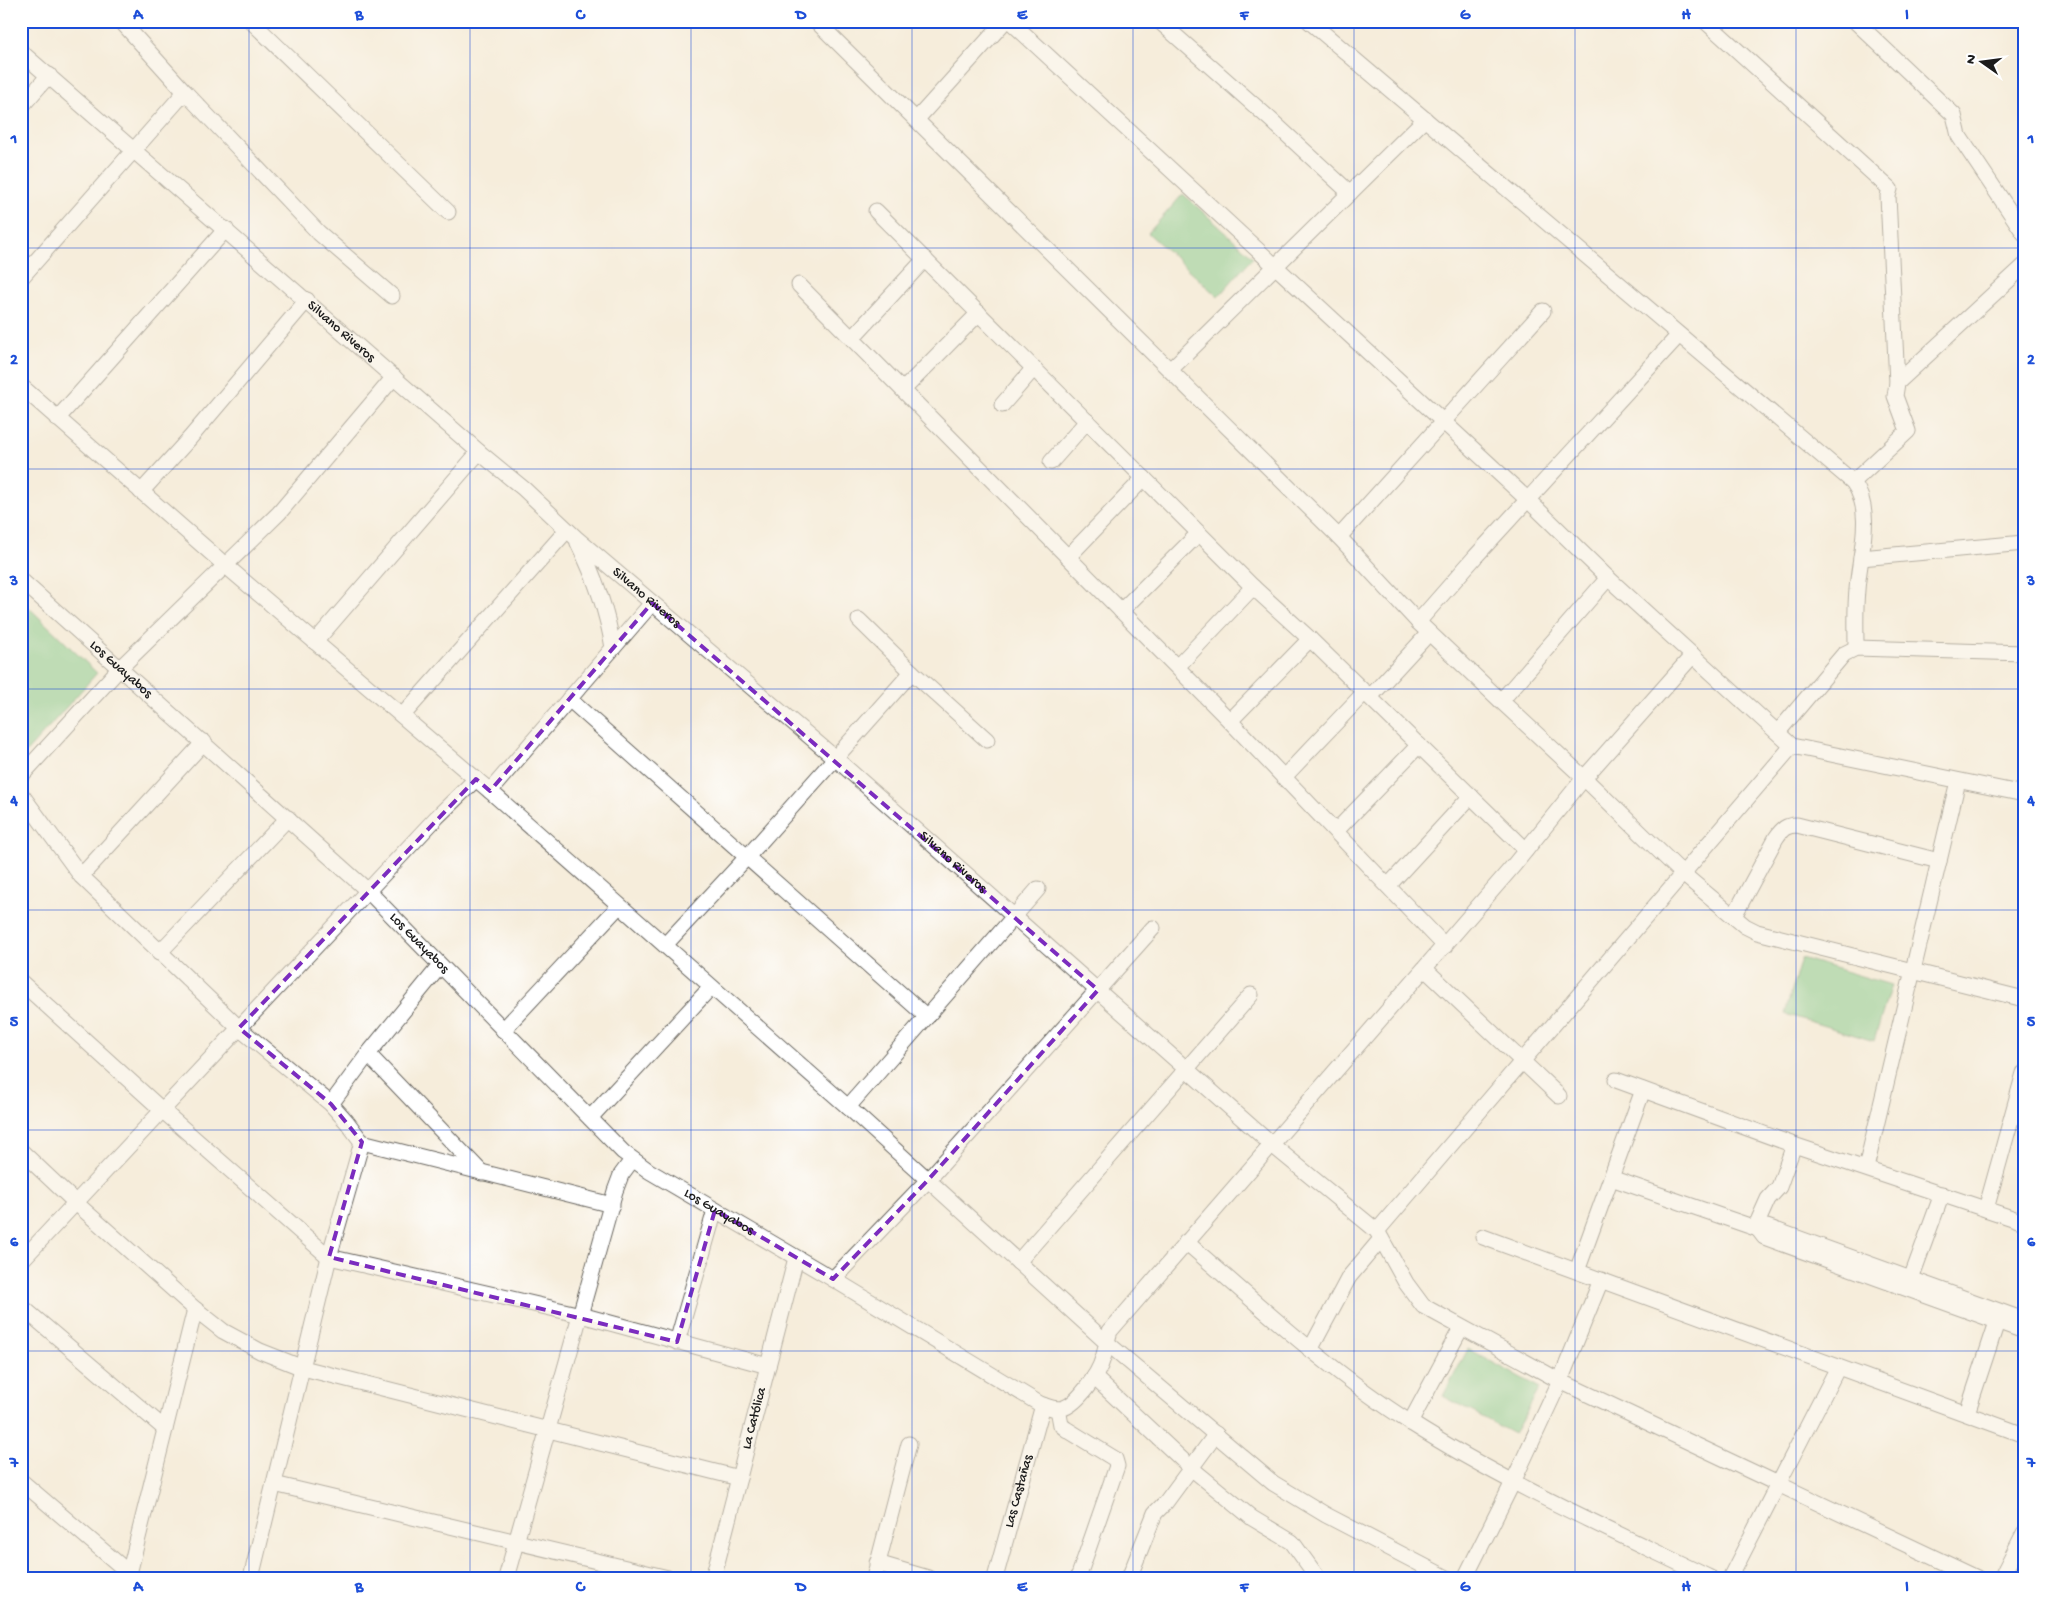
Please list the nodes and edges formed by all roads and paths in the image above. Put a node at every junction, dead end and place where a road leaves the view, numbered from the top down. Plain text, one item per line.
1 (121, 21) edge
2 (251, 21) edge
3 (816, 21) edge
4 (1005, 21) edge
5 (1010, 21) edge
6 (1159, 21) edge
7 (1309, 21) edge
8 (1705, 21) edge
9 (1856, 21) edge
10 (21, 52) edge
11 (49, 75) junction
12 (185, 92) junction
13 (21, 106) edge
14 (917, 119) junction
15 (1425, 119) junction
16 (135, 151) junction
17 (1350, 193) junction
18 (876, 211) dead end
19 (448, 212) dead end
20 (226, 230) junction
21 (2024, 233) edge
22 (925, 259) junction
23 (1276, 266) junction
24 (2024, 266) edge
25 (21, 278) edge
26 (800, 285) dead end
27 (392, 296) dead end
28 (307, 300) junction
29 (1542, 311) dead end
30 (979, 313) junction
31 (1679, 335) junction
32 (852, 338) junction
33 (1034, 368) junction
34 (1170, 370) junction
35 (394, 377) junction
36 (1897, 383) junction
37 (21, 386) edge
38 (904, 390) junction
39 (1002, 405) dead end
40 (57, 420) junction
41 (1087, 421) junction
42 (1442, 421) junction
43 (479, 452) junction
44 (1051, 462) dead end
45 (1144, 478) junction
46 (1853, 482) junction
47 (141, 492) junction
48 (1528, 500) junction
49 (1199, 533) junction
50 (571, 534) junction
51 (1339, 537) junction
52 (2024, 543) edge
53 (1068, 557) junction
54 (1861, 558) junction
55 (226, 565) junction
56 (1608, 578) junction
57 (21, 580) edge
58 (1253, 587) junction
59 (652, 603) junction
60 (1122, 611) junction
61 (859, 620) dead end
62 (1418, 622) junction
63 (1429, 633) junction
64 (1310, 639) junction
65 (316, 642) junction
66 (613, 648) junction
67 (1856, 648) junction
68 (2024, 653) edge
69 (1693, 655) junction
70 (1177, 667) junction
71 (120, 668) junction
72 (912, 672) junction
73 (1368, 695) junction
74 (569, 699) junction
75 (1501, 701) junction
76 (403, 715) junction
77 (1230, 721) junction
78 (1778, 732) junction
79 (987, 740) dead end
80 (204, 742) junction
81 (1419, 745) junction
82 (1792, 746) junction
83 (835, 758) junction
84 (21, 776) edge
85 (1284, 777) junction
86 (1584, 778) junction
87 (476, 779) junction
88 (1958, 781) junction
89 (490, 791) junction
90 (21, 794) edge
91 (2024, 794) edge
92 (1471, 796) junction
93 (288, 818) junction
94 (1336, 831) junction
95 (1526, 850) junction
96 (747, 857) junction
97 (1939, 861) junction
98 (1683, 874) junction
99 (81, 876) junction
100 (1388, 886) junction
101 (1038, 889) dead end
102 (368, 891) junction
103 (619, 906) junction
104 (1014, 916) junction
105 (1734, 916) junction
106 (1153, 928) dead end
107 (665, 945) junction
108 (1445, 946) junction
109 (159, 953) junction
110 (440, 966) junction
111 (1425, 969) junction
112 (1914, 971) junction
113 (21, 982) edge
114 (711, 987) junction
115 (1098, 990) junction
116 (1251, 995) dead end
117 (2024, 999) edge
118 (926, 1016) junction
119 (239, 1028) junction
120 (503, 1030) junction
121 (368, 1054) junction
122 (1523, 1061) junction
123 (1187, 1067) junction
124 (2024, 1074) edge
125 (1616, 1080) dead end
126 (1643, 1090) junction
127 (2022, 1091) edge
128 (1559, 1096) dead end
129 (331, 1104) junction
130 (848, 1107) junction
131 (162, 1110) junction
132 (590, 1118) junction
133 (362, 1142) junction
134 (1272, 1144) junction
135 (1794, 1145) junction
136 (21, 1151) edge
137 (632, 1160) junction
138 (1866, 1168) junction
139 (483, 1174) junction
140 (1611, 1178) junction
141 (928, 1180) junction
142 (1942, 1194) junction
143 (76, 1203) junction
144 (612, 1205) junction
145 (1986, 1209) junction
146 (715, 1210) junction
147 (2024, 1222) edge
148 (1757, 1229) junction
149 (1379, 1235) junction
150 (1483, 1237) dead end
151 (1186, 1242) junction
152 (330, 1257) junction
153 (796, 1258) junction
154 (21, 1261) edge
155 (1018, 1262) junction
156 (1577, 1271) junction
157 (834, 1279) junction
158 (1601, 1280) junction
159 (1910, 1283) junction
160 (21, 1306) edge
161 (195, 1309) junction
162 (581, 1315) junction
163 (1999, 1316) junction
164 (2024, 1320) edge
165 (1461, 1328) junction
166 (2024, 1331) edge
167 (677, 1342) junction
168 (1106, 1342) junction
169 (1310, 1350) junction
170 (768, 1366) junction
171 (1838, 1367) junction
172 (303, 1368) junction
173 (1094, 1377) junction
174 (1560, 1381) junction
175 (1043, 1405) junction
176 (1058, 1409) junction
177 (1968, 1413) junction
178 (1410, 1422) junction
179 (165, 1429) junction
180 (548, 1429) junction
181 (1216, 1434) junction
182 (2024, 1435) edge
183 (909, 1444) dead end
184 (1191, 1468) junction
185 (739, 1478) junction
186 (21, 1481) edge
187 (1514, 1482) junction
188 (274, 1484) junction
189 (1778, 1484) junction
190 (2024, 1533) edge
191 (516, 1542) junction
192 (876, 1571) edge
193 (129, 1576) edge
194 (251, 1578) edge
195 (506, 1578) edge
196 (668, 1578) edge
197 (712, 1578) edge
198 (928, 1578) edge
199 (995, 1578) edge
200 (1078, 1578) edge
201 (1129, 1578) edge
202 (1318, 1578) edge
203 (1447, 1578) edge
204 (1465, 1578) edge
205 (1710, 1578) edge
206 (1730, 1578) edge
207 (1977, 1578) edge
208 (2001, 1578) edge

1 - 12 street
2 - 19 street
3 - 14 street
4 - 14 street
5 - 23 street
6 - 17 street
7 - 15 street
8 - 36 street
9 - 21 street
10 - 11 street, Silvano Riveros
11 - 13 street
11 - 16 street, Silvano Riveros
12 - 16 street
12 - 27 street
14 - 34 street
15 - 17 street
15 - 31 street
16 - 20 street, Silvano Riveros
16 - 25 street
17 - 23 street
18 - 22 street
20 - 28 street, Silvano Riveros
20 - 40 street
22 - 30 street
22 - 32 street
23 - 34 street
23 - 42 street
24 - 36 street
26 - 32 street
28 - 35 street, Silvano Riveros
28 - 47 street
29 - 42 street
30 - 33 street
30 - 38 street
31 - 46 street
31 - 48 street
32 - 38 street
33 - 39 street
33 - 41 street
34 - 51 street
35 - 43 street, Silvano Riveros
35 - 55 street
36 - 46 street
37 - 40 street
38 - 53 street
40 - 47 street
41 - 44 street
41 - 45 street
42 - 48 street
42 - 51 street
43 - 50 street, Silvano Riveros
43 - 65 street
45 - 49 street
45 - 53 street
46 - 54 street
47 - 55 street
48 - 56 street
48 - 62 street
49 - 58 street
49 - 60 street
50 - 59 street, Silvano Riveros
50 - 66 street
50 - 76 street
51 - 62 street
52 - 54 street
53 - 60 street
54 - 67 street
55 - 65 street
55 - 71 street
56 - 69 street
56 - 75 street
57 - 71 street, Los Guayabos
58 - 64 street
58 - 70 street
59 - 66 street
59 - 83 street, Silvano Riveros
60 - 70 street
61 - 72 street
62 - 63 street
63 - 73 street
63 - 75 street
64 - 73 street
64 - 77 street
65 - 76 street
66 - 74 street
67 - 68 street
67 - 78 street
69 - 78 street
69 - 86 street
70 - 77 street
71 - 80 street, Los Guayabos
71 - 84 street
72 - 79 street
72 - 83 street
73 - 81 street
73 - 85 street
74 - 89 street
74 - 96 street
75 - 86 street
76 - 87 street
77 - 85 street
78 - 82 street
80 - 93 street, Los Guayabos
80 - 99 street
81 - 92 street
81 - 94 street
82 - 88 street
82 - 98 street
83 - 96 street
83 - 104 street, Silvano Riveros
85 - 94 street
86 - 95 street
86 - 98 street
87 - 89 street
87 - 102 street
88 - 91 street
88 - 97 street
89 - 103 street
90 - 99 street
92 - 95 street
92 - 100 street
93 - 102 street, Los Guayabos
93 - 109 street
94 - 100 street
95 - 108 street
96 - 107 street
96 - 118 street
97 - 105 street
97 - 112 street
98 - 105 street
98 - 122 street
99 - 109 street
100 - 108 street
101 - 104 street
102 - 110 street, Los Guayabos
102 - 119 street
103 - 107 street
103 - 120 street
104 - 115 street, Silvano Riveros
104 - 118 street
105 - 112 street
106 - 115 street
107 - 114 street
108 - 111 street
109 - 119 street
110 - 120 street, Los Guayabos
110 - 121 street
111 - 122 street
111 - 134 street
112 - 117 street
112 - 138 street
113 - 131 street
114 - 130 street
114 - 132 street
115 - 123 street, Silvano Riveros
115 - 141 street
116 - 123 street
118 - 130 street
119 - 129 street
119 - 131 street
120 - 132 street, Los Guayabos
121 - 129 street
121 - 139 street
122 - 128 street
122 - 149 street
123 - 134 street, Silvano Riveros
123 - 155 street
124 - 127 street
125 - 126 street
126 - 135 street
126 - 140 street
127 - 145 street
129 - 133 street
130 - 141 street
131 - 143 street
131 - 152 street
132 - 137 street, Los Guayabos
133 - 139 street
133 - 152 street
134 - 149 street, Silvano Riveros
134 - 151 street
135 - 138 street
135 - 148 street
136 - 143 street
137 - 144 street
137 - 146 street, Los Guayabos
138 - 142 street
139 - 144 street
140 - 148 street
140 - 156 street
141 - 155 street
141 - 157 street
142 - 145 street
142 - 159 street
143 - 154 street
143 - 161 street
144 - 162 street
145 - 147 street
146 - 153 street, Los Guayabos
146 - 167 street
148 - 159 street
149 - 165 street
149 - 169 street
150 - 156 street
151 - 168 street
151 - 169 street
152 - 162 street
152 - 172 street
153 - 157 street, Los Guayabos
153 - 170 street, La Católica
155 - 168 street
156 - 158 street
157 - 175 street, Los Guayabos
158 - 171 street
158 - 174 street
159 - 163 street
160 - 179 street
161 - 172 street
161 - 179 street
162 - 167 street
162 - 180 street
163 - 164 street
163 - 166 street
163 - 177 street
165 - 174 street
165 - 178 street
167 - 170 street
168 - 173 street
168 - 181 street
169 - 178 street
170 - 185 street, La Católica
171 - 177 street
171 - 189 street
172 - 180 street
172 - 188 street
173 - 176 street
173 - 184 street
174 - 187 street
174 - 189 street
175 - 176 street, Los Guayabos
175 - 199 street, Las Castañas
176 - 200 street
177 - 182 street
178 - 187 street
179 - 193 street
180 - 185 street
180 - 191 street
181 - 184 street
181 - 203 street
183 - 192 street
184 - 201 street
184 - 202 street
185 - 197 street, La Católica
186 - 193 street
187 - 204 street
187 - 205 street
188 - 191 street
188 - 194 street
189 - 206 street
189 - 207 street
190 - 208 street
191 - 195 street
191 - 196 street
192 - 198 street

